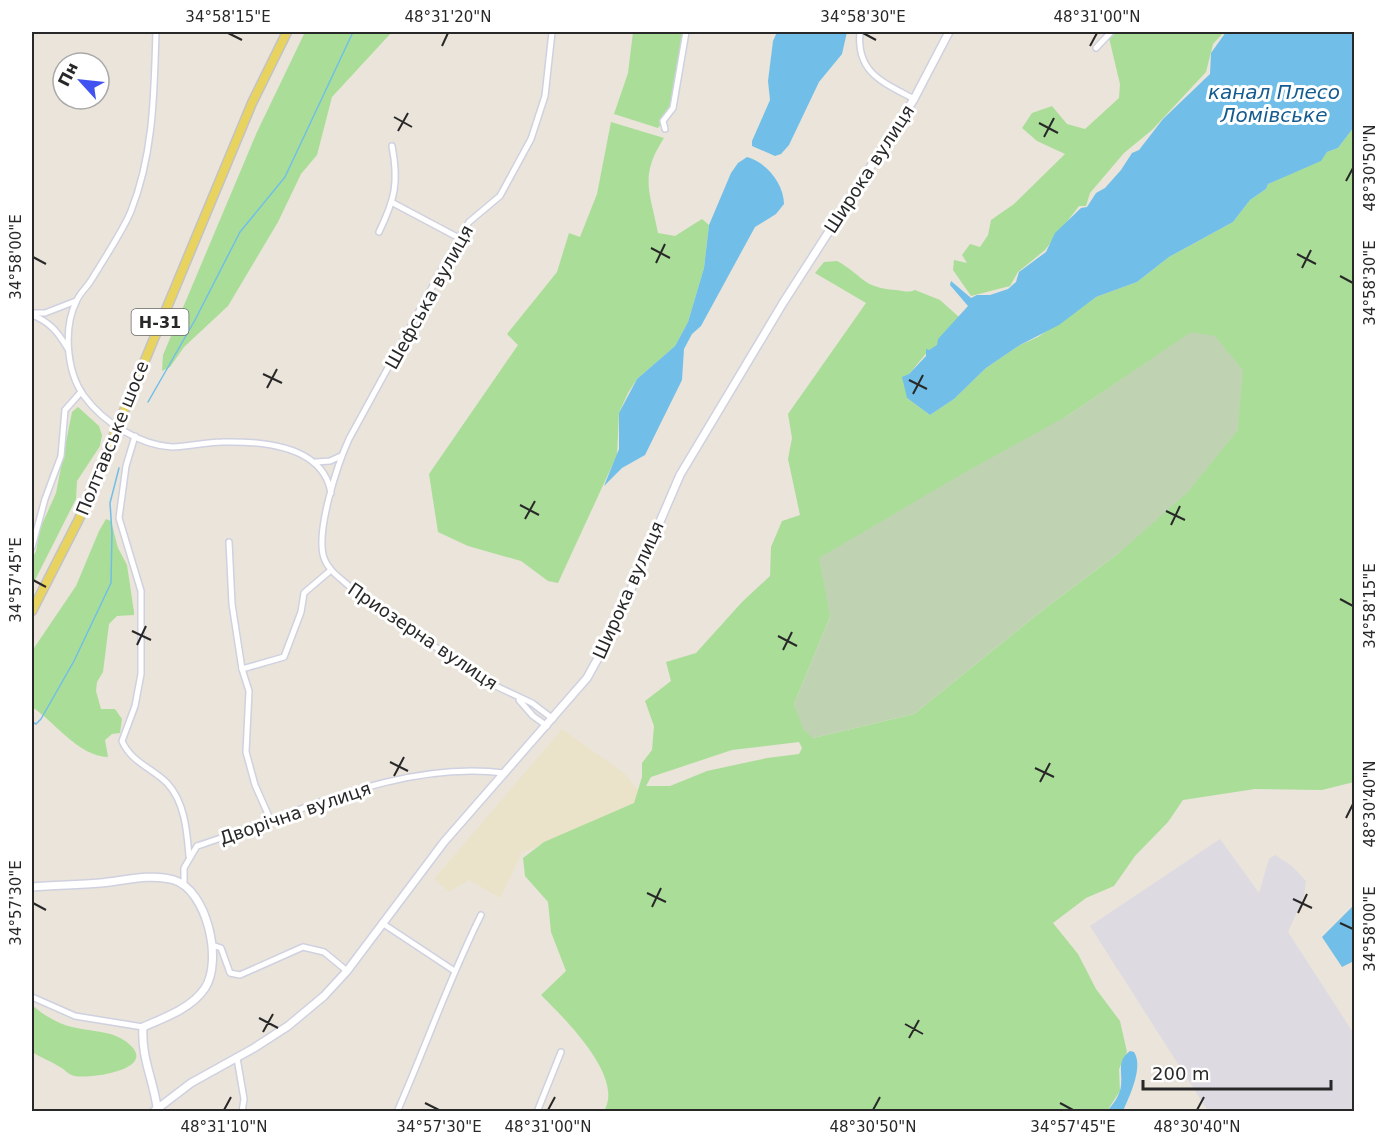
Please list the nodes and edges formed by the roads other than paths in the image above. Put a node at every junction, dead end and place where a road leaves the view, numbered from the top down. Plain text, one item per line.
1 (156, 32) edge
2 (287, 32) edge
3 (552, 32) edge
4 (686, 32) edge
5 (860, 32) edge
6 (949, 32) edge
7 (1111, 32) edge
8 (1095, 48) dead end
9 (915, 99) junction
10 (664, 129) dead end
11 (392, 146) dead end
12 (393, 203) junction
13 (380, 232) dead end
14 (459, 238) junction
15 (76, 301) junction
16 (32, 314) edge
17 (68, 349) junction
18 (81, 392) junction
19 (117, 426) junction
20 (135, 436) junction
21 (341, 456) junction
22 (316, 462) junction
23 (331, 496) junction
24 (229, 542) dead end
25 (32, 547) edge
26 (331, 570) junction
27 (32, 611) edge
28 (242, 669) junction
29 (518, 699) junction
30 (553, 719) junction
31 (547, 726) junction
32 (504, 773) junction
33 (271, 821) junction
34 (189, 856) junction
35 (184, 883) junction
36 (32, 887) edge
37 (481, 915) dead end
38 (382, 922) junction
39 (212, 945) junction
40 (453, 970) junction
41 (348, 971) junction
42 (32, 998) edge
43 (143, 1027) junction
44 (561, 1052) dead end
45 (237, 1058) junction
46 (155, 1109) edge
47 (242, 1112) edge
48 (397, 1112) edge
49 (537, 1112) edge

1 - 15 street
2 - 19 main road, Полтавське шосе / Н-31
3 - 14 street, Шефська вулиця
4 - 10 street
5 - 9 street
6 - 9 main road, Широка вулиця
7 - 8 street
9 - 30 main road, Широка вулиця
11 - 12 street
12 - 13 street
12 - 14 street
14 - 21 street, Шефська вулиця
15 - 16 street
15 - 17 street
16 - 17 street
17 - 18 street
18 - 19 street
18 - 25 street
19 - 20 street
19 - 27 main road, Полтавське шосе / Н-31
20 - 22 street
20 - 34 street
21 - 22 street
21 - 23 street, Шефська вулиця
22 - 23 street
23 - 26 street, Шефська вулиця
24 - 28 street
26 - 28 street
26 - 29 street, Приозерна вулиця
28 - 33 street
29 - 30 street
29 - 31 street
30 - 31 main road, Широка вулиця
31 - 32 main road, Широка вулиця
32 - 33 street, Дворічна вулиця
32 - 38 main road, Широка вулиця
33 - 34 street, Дворічна вулиця
34 - 35 street
35 - 36 main road
35 - 39 main road
37 - 40 street
38 - 40 street
38 - 41 main road, Широка вулиця
39 - 41 street
39 - 43 main road
40 - 48 street
41 - 45 main road, Широка вулиця
42 - 43 street
43 - 46 main road
44 - 49 street
45 - 46 main road, Широка вулиця
45 - 47 street

